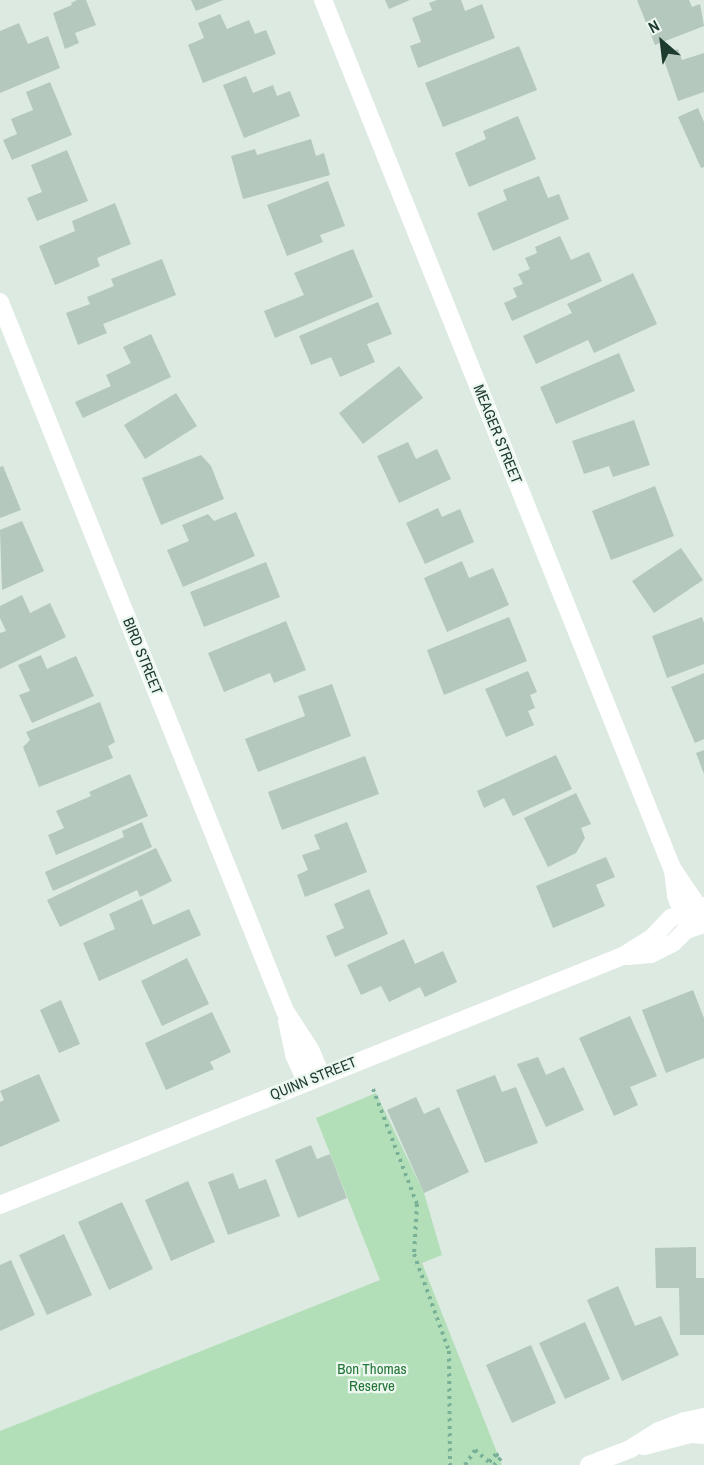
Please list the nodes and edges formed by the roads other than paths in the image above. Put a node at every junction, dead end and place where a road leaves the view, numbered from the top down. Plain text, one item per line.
1 (323, 0) edge
2 (0, 302) edge
3 (696, 915) edge
4 (313, 1078) junction
5 (2, 1205) edge
6 (704, 1417) edge
7 (704, 1436) edge
8 (630, 1449) junction
9 (589, 1465) edge

1 - 3 street, MEAGER STREET
2 - 4 street, BIRD STREET
3 - 4 street, QUINN STREET
4 - 5 street, QUINN STREET
6 - 8 street
7 - 8 street
8 - 9 street

